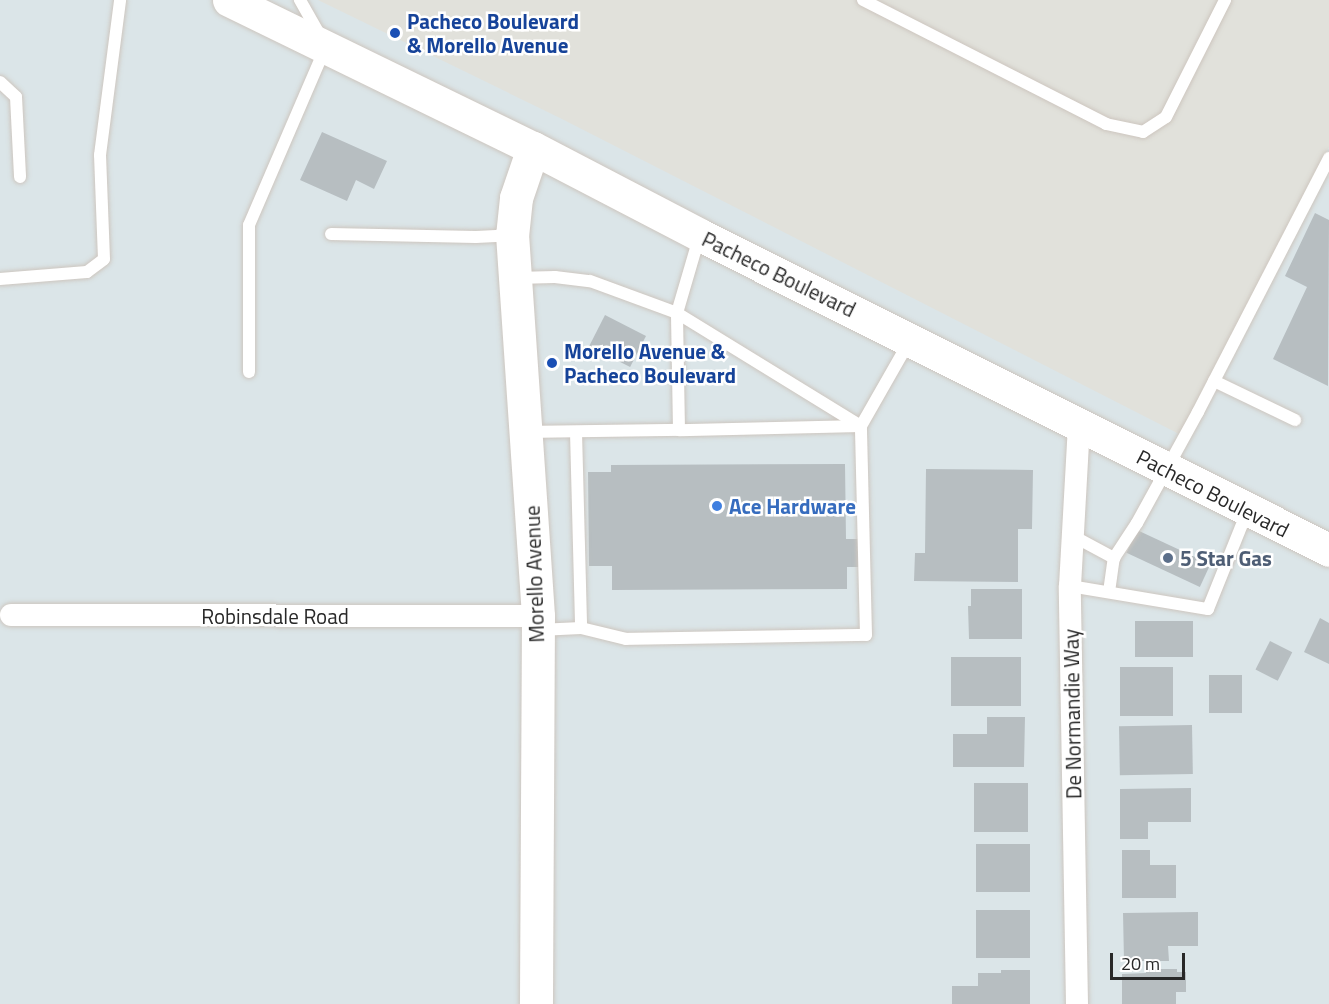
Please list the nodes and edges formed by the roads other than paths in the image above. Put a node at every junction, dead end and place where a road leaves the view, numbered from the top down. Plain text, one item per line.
1 (120, 0) edge
2 (229, 0) edge
3 (300, 0) edge
4 (863, 0) edge
5 (1225, 0) edge
6 (326, 46) junction
7 (0, 82) edge
8 (532, 148) junction
9 (1329, 158) edge
10 (1325, 176) edge
11 (20, 177) dead end
12 (331, 234) dead end
13 (512, 234) junction
14 (700, 235) junction
15 (515, 278) junction
16 (0, 279) edge
17 (677, 313) junction
18 (911, 339) junction
19 (249, 372) dead end
20 (1214, 381) junction
21 (1295, 420) dead end
22 (1079, 424) junction
23 (861, 426) junction
24 (679, 430) junction
25 (527, 432) junction
26 (576, 432) junction
27 (1165, 470) junction
28 (1247, 511) junction
29 (1073, 536) junction
30 (1329, 549) edge
31 (1114, 558) junction
32 (1070, 586) junction
33 (1109, 592) junction
34 (5, 621) edge
35 (538, 623) junction
36 (581, 628) junction
37 (536, 1004) edge
38 (1077, 1004) edge

1 - 16 lane
2 - 6 main road, Pacheco Boulevard
3 - 6 lane
4 - 5 lane
6 - 8 main road, Pacheco Boulevard
6 - 19 lane
7 - 11 lane
8 - 13 main road, Morello Avenue
8 - 14 main road, Pacheco Boulevard
9 - 10 lane
10 - 20 lane
12 - 13 lane
13 - 15 main road, Morello Avenue
14 - 17 lane
14 - 18 main road, Pacheco Boulevard
15 - 17 lane
15 - 25 main road, Morello Avenue
17 - 23 lane
17 - 24 lane
18 - 22 main road, Pacheco Boulevard
18 - 23 lane
20 - 21 lane
20 - 27 lane
22 - 27 main road, Pacheco Boulevard
22 - 29 street, De Normandie Way
23 - 24 lane
23 - 36 lane
24 - 26 lane
25 - 26 lane
25 - 35 main road, Morello Avenue
26 - 36 lane
27 - 28 main road, Pacheco Boulevard
27 - 31 lane
28 - 30 main road, Pacheco Boulevard
28 - 33 lane
29 - 31 lane
29 - 32 street, De Normandie Way
31 - 33 lane
32 - 33 lane
32 - 38 street, De Normandie Way
34 - 35 street, Robinsdale Road
35 - 36 lane
35 - 37 main road, Morello Avenue

